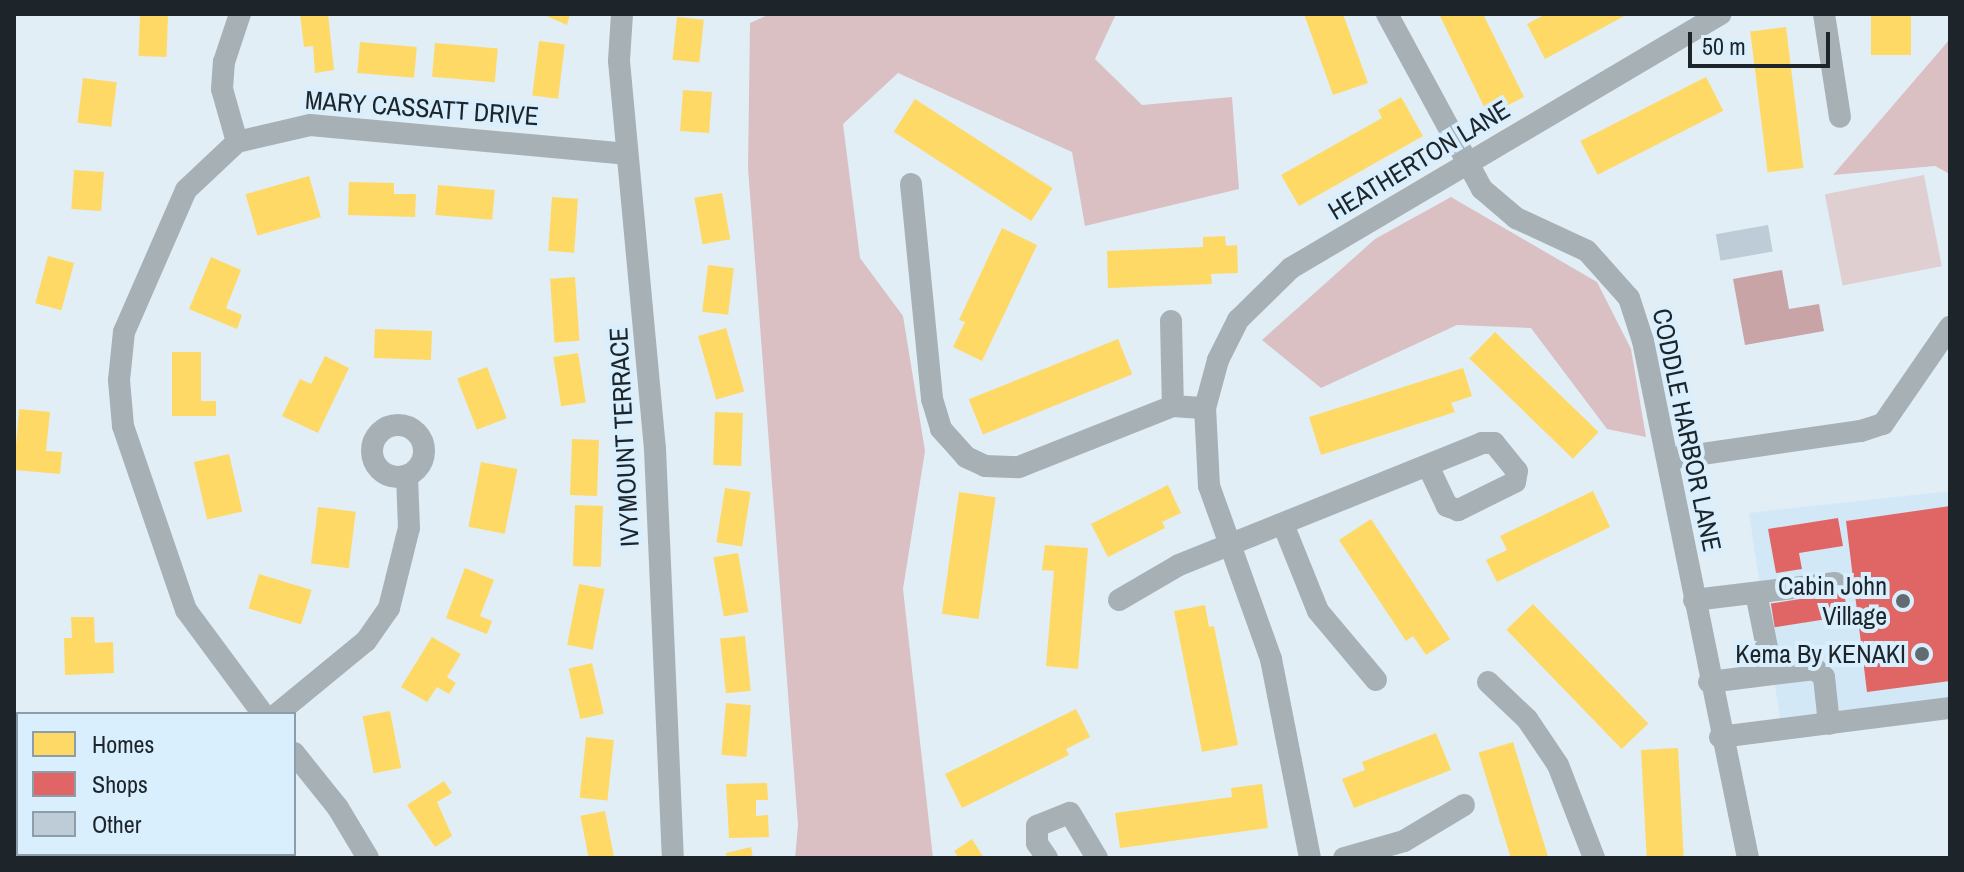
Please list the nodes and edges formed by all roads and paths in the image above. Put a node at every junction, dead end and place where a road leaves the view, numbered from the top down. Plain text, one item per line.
1 (240, 14) edge
2 (622, 14) edge
3 (1387, 14) edge
4 (1721, 14) edge
5 (1824, 14) edge
6 (1840, 117) dead end
7 (237, 142) junction
8 (626, 154) junction
9 (1468, 165) junction
10 (911, 184) dead end
11 (1171, 321) dead end
12 (1950, 327) edge
13 (1173, 406) junction
14 (1205, 408) junction
15 (1668, 459) junction
16 (1428, 466) dead end
17 (407, 476) dead end
18 (1283, 524) junction
19 (1229, 546) junction
20 (1835, 583) dead end
21 (1756, 593) junction
22 (1119, 600) dead end
23 (1694, 600) junction
24 (1772, 672) junction
25 (1376, 680) dead end
26 (1488, 682) dead end
27 (1709, 682) junction
28 (1950, 708) edge
29 (261, 712) edge
30 (279, 712) edge
31 (1829, 724) junction
32 (1720, 737) junction
33 (296, 756) edge
34 (1464, 805) dead end
35 (368, 858) edge
36 (673, 858) edge
37 (1047, 858) edge
38 (1097, 858) edge
39 (1310, 858) edge
40 (1344, 858) edge
41 (1594, 858) edge
42 (1748, 858) edge

1 - 7 street
2 - 8 street, IVYMOUNT TERRACE
3 - 9 street, CODDLE HARBOR LANE
4 - 9 street, HEATHERTON LANE
5 - 6 street
7 - 8 street, MARY CASSATT DRIVE
7 - 29 street, MARY CASSATT DRIVE
8 - 36 street, IVYMOUNT TERRACE
9 - 14 street, HEATHERTON LANE
9 - 15 street, CODDLE HARBOR LANE
10 - 13 street
11 - 13 street
12 - 15 street
13 - 14 street
14 - 19 street, HEATHERTON LANE
15 - 23 street, CODDLE HARBOR LANE
16 - 18 street
17 - 30 street
18 - 19 street
18 - 25 street
19 - 22 street
19 - 39 street, HEATHERTON LANE
20 - 21 street
21 - 23 street
21 - 24 street
23 - 27 street, CODDLE HARBOR LANE
24 - 27 street
24 - 31 street
26 - 41 street
27 - 32 street, CODDLE HARBOR LANE
28 - 31 street
31 - 32 street
32 - 42 street, CODDLE HARBOR LANE
33 - 35 street
34 - 40 street
37 - 38 street

